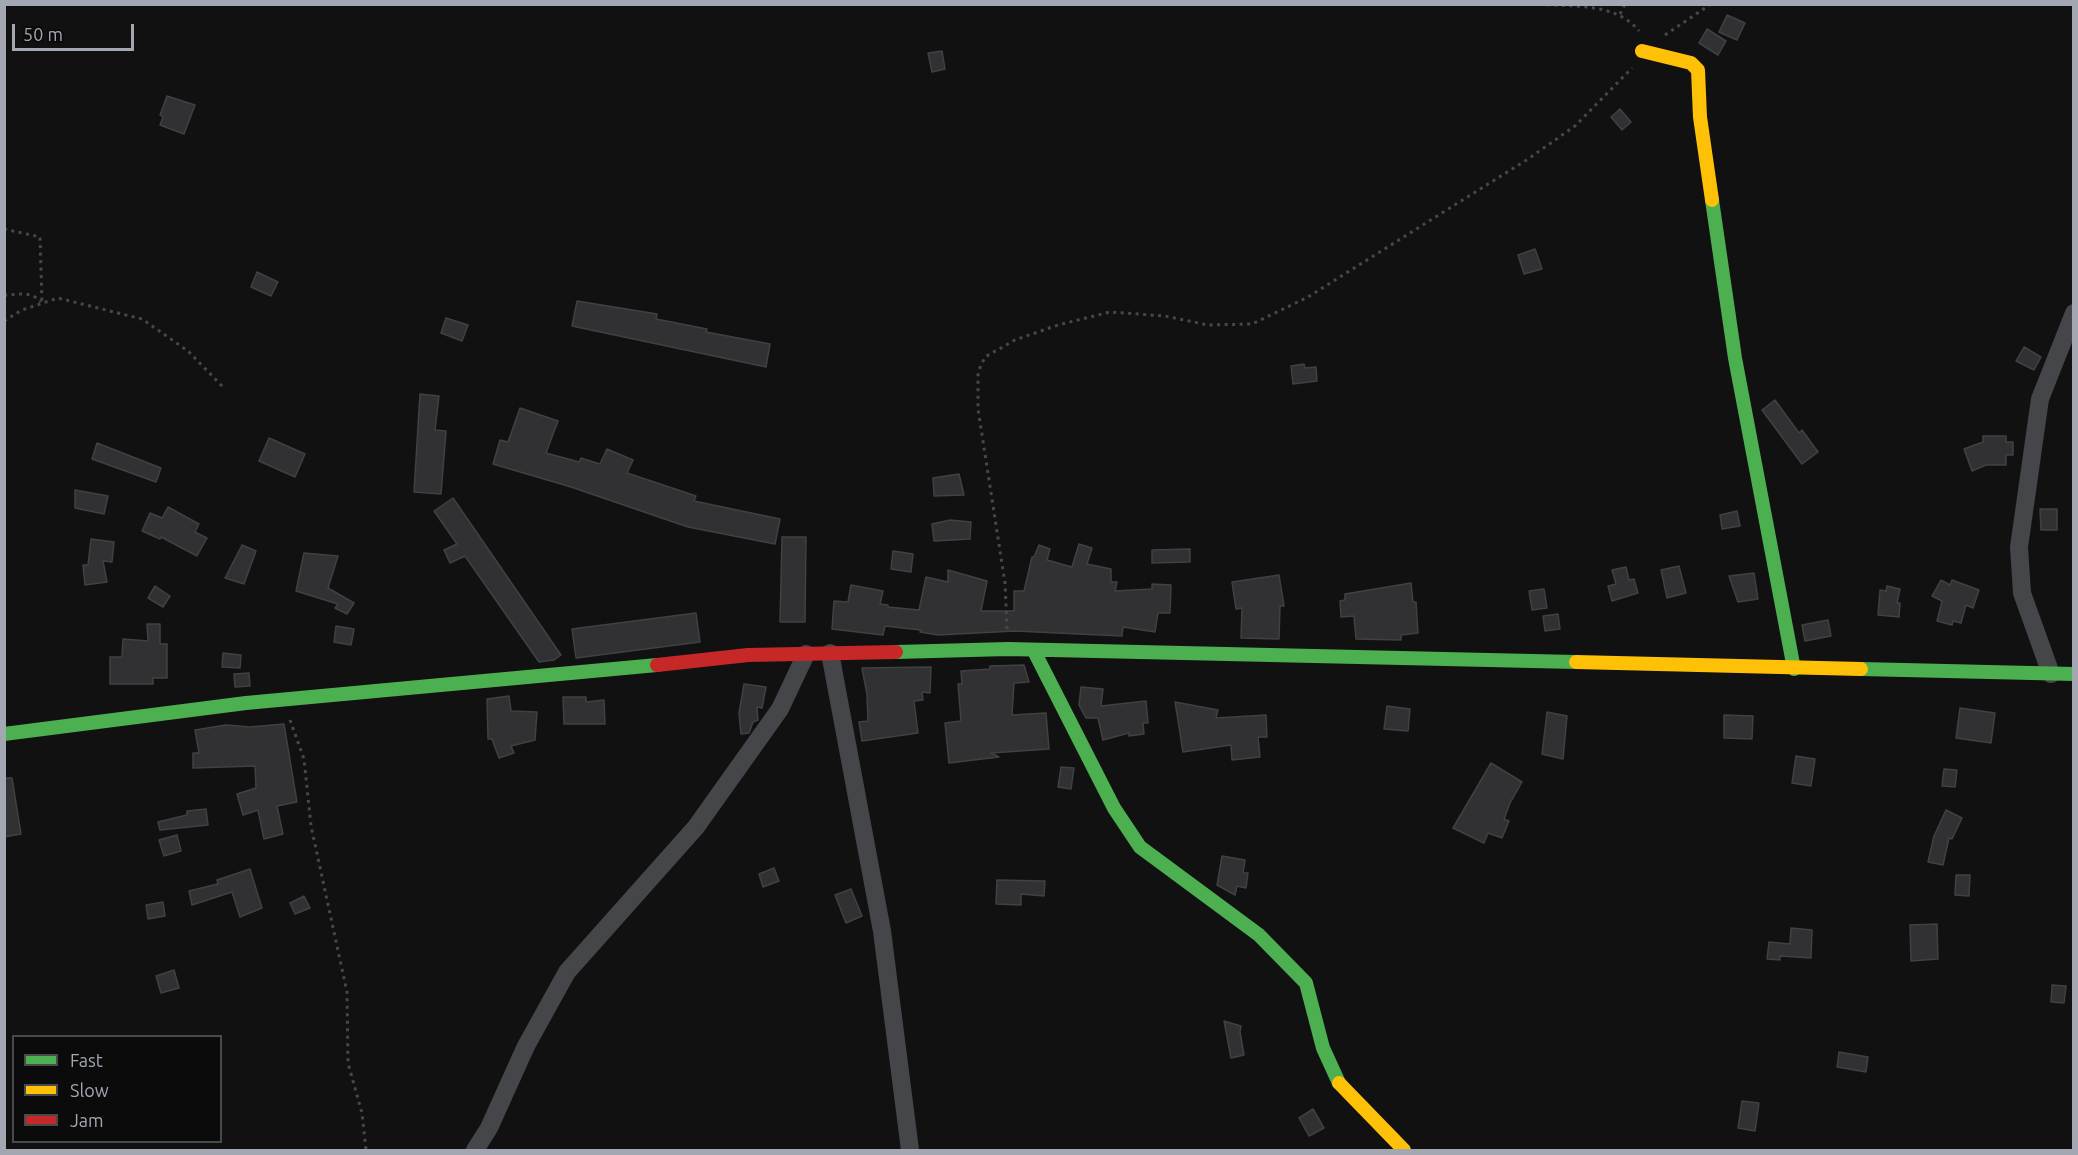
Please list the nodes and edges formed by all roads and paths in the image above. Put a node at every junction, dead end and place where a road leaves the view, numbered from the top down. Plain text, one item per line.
1 (1532, 4) edge
2 (1625, 4) edge
3 (1711, 4) edge
4 (1620, 14) junction
5 (1642, 51) junction
6 (4, 229) edge
7 (4, 295) edge
8 (42, 304) junction
9 (2073, 313) edge
10 (4, 321) edge
11 (224, 388) dead end
12 (1008, 649) junction
13 (1034, 651) junction
14 (830, 653) junction
15 (806, 654) junction
16 (1794, 669) junction
17 (2051, 674) junction
18 (2073, 674) edge
19 (277, 700) junction
20 (4, 734) edge
21 (366, 1150) edge
22 (475, 1150) edge
23 (910, 1150) edge
24 (1404, 1150) edge

1 - 4 path
2 - 4 path
3 - 5 path
4 - 5 path
5 - 12 path
5 - 16 street
6 - 8 path
7 - 8 path
8 - 10 path
8 - 11 path
9 - 17 street
12 - 13 street
12 - 14 street
13 - 16 street
13 - 24 street
14 - 15 street
14 - 23 street
15 - 19 street
15 - 22 street
16 - 17 street
17 - 18 street
19 - 20 street
19 - 21 path

